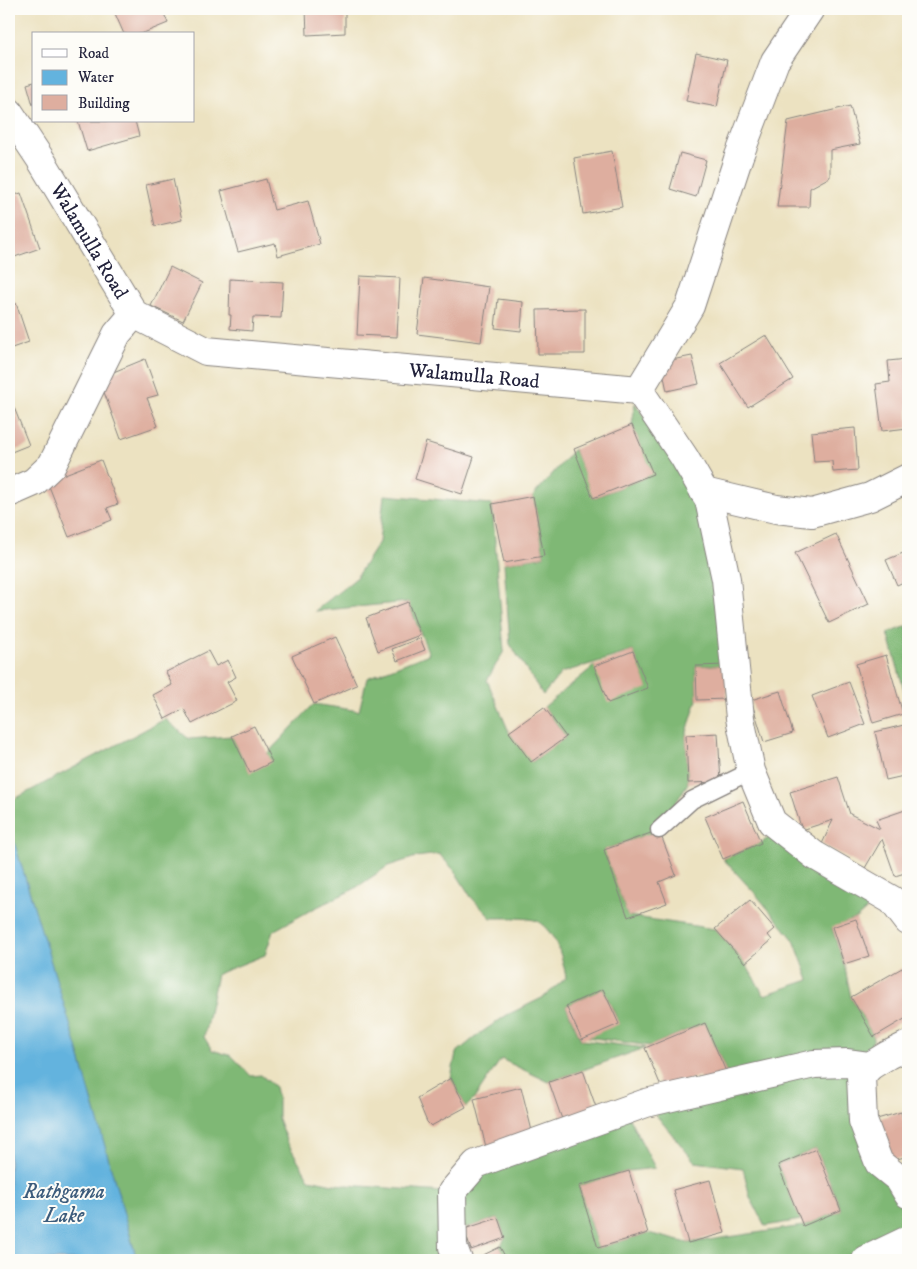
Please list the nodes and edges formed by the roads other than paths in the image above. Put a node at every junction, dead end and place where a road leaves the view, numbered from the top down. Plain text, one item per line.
1 (810, 9) edge
2 (9, 112) edge
3 (134, 314) junction
4 (639, 390) junction
5 (908, 478) edge
6 (704, 492) junction
7 (9, 493) edge
8 (751, 771) junction
9 (659, 830) dead end
10 (906, 912) edge
11 (908, 1045) edge
12 (870, 1066) junction
13 (908, 1194) edge
14 (908, 1240) edge
15 (458, 1260) edge
16 (866, 1260) edge

1 - 4 street
2 - 3 street, Walamulla Road
3 - 4 street, Walamulla Road
3 - 7 street
4 - 6 street
5 - 6 street
6 - 8 street
8 - 9 lane
8 - 10 street
11 - 12 street
12 - 13 street
12 - 15 street
14 - 16 street

